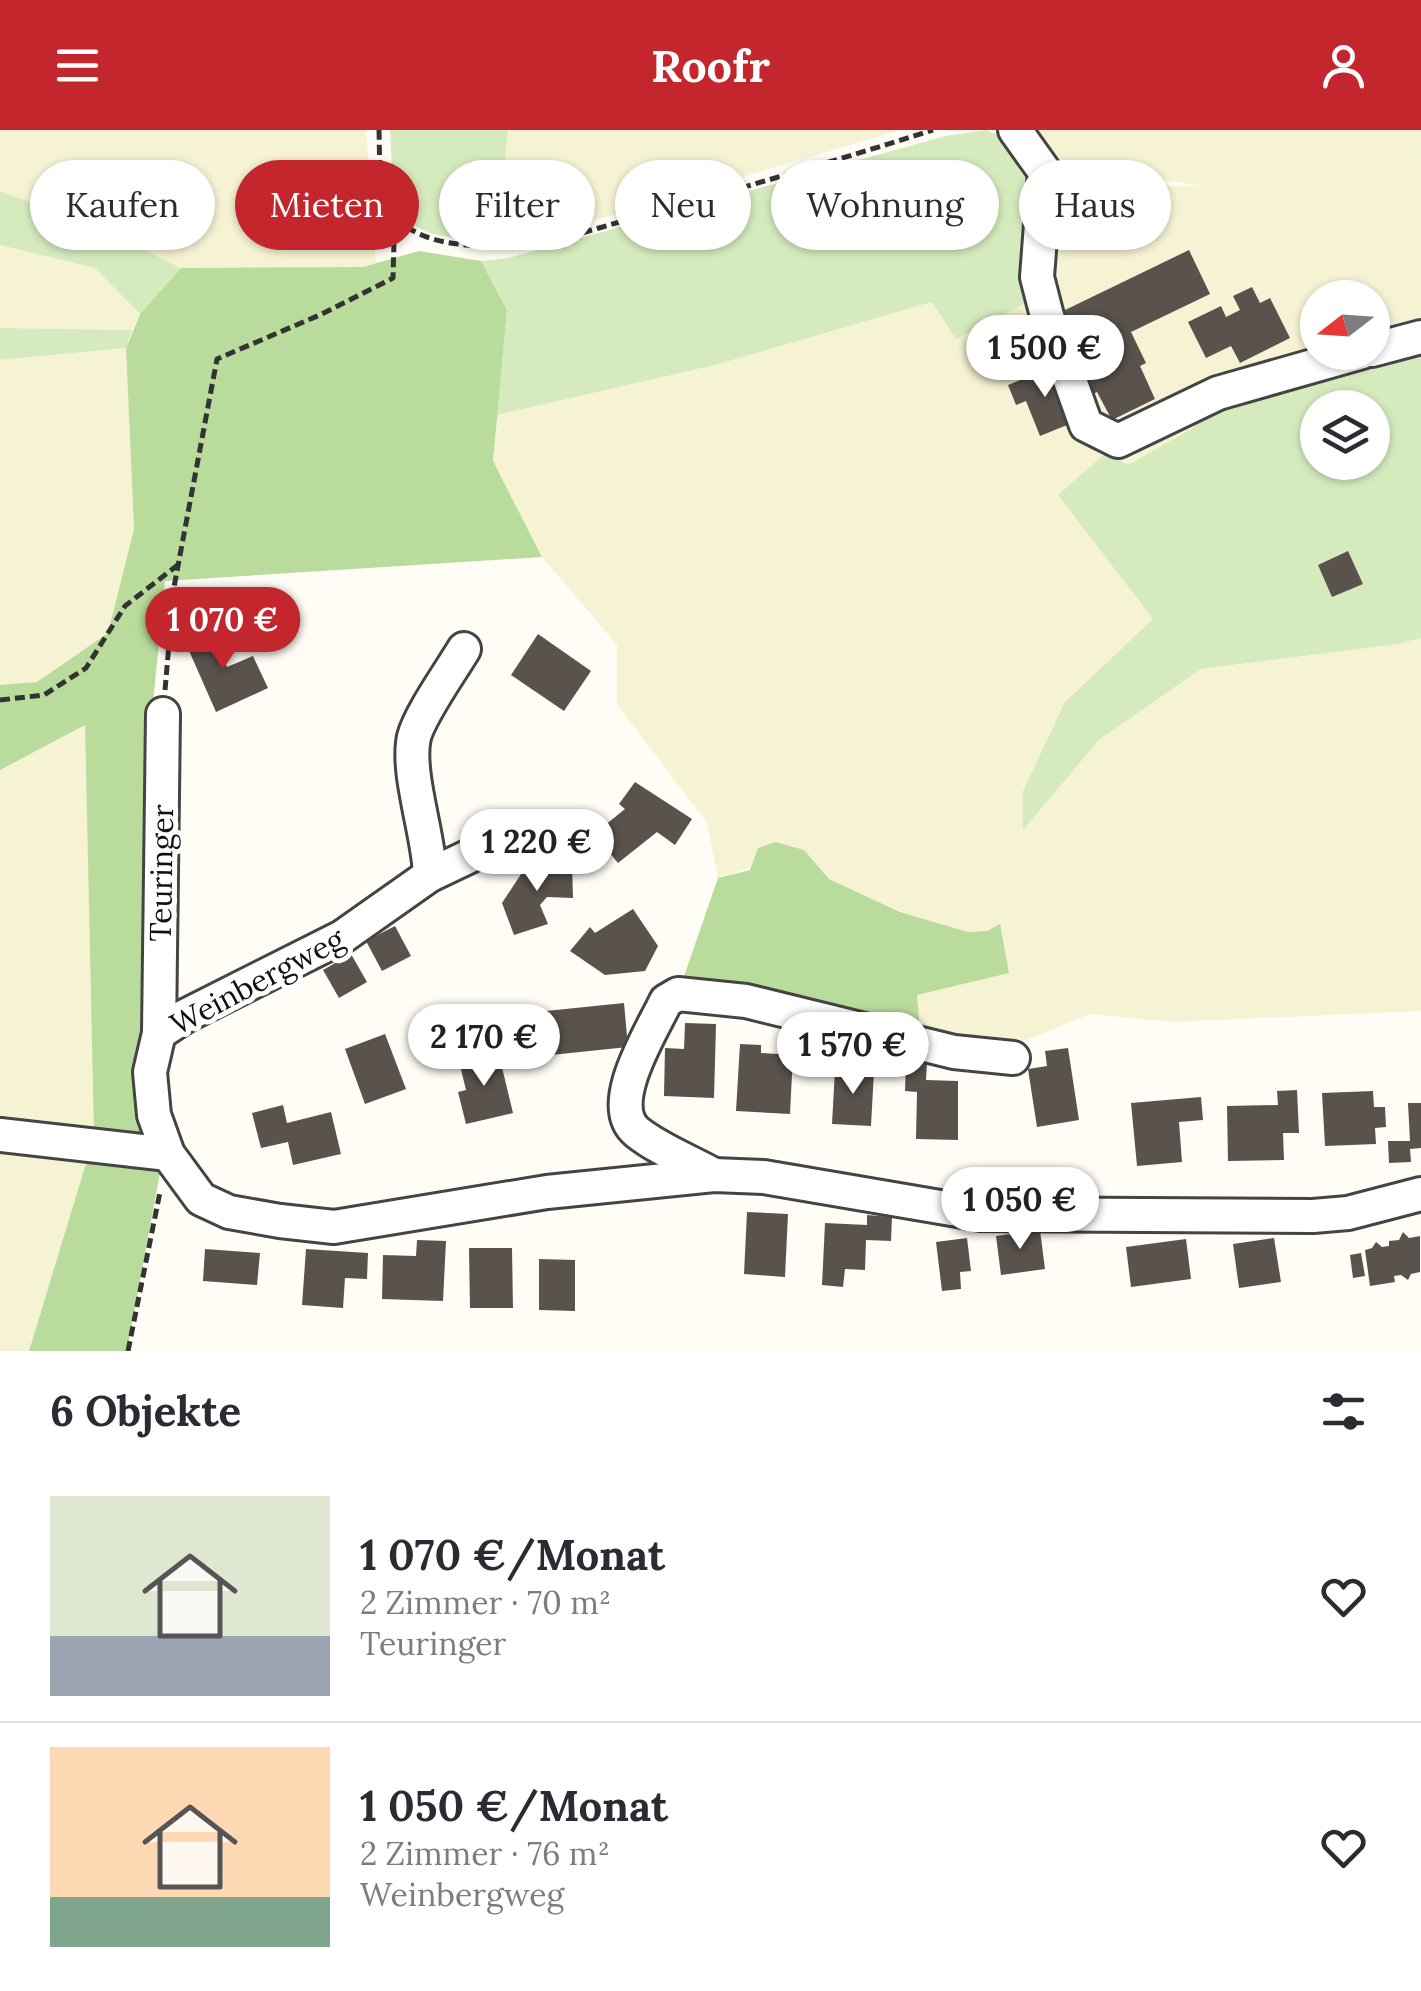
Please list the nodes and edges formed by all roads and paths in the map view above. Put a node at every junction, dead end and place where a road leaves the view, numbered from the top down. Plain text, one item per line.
1 (379, 130) edge
2 (933, 130) edge
3 (1014, 130) edge
4 (381, 160) edge
5 (419, 234) edge
6 (394, 250) edge
7 (1421, 337) edge
8 (1390, 345) edge
9 (1300, 369) edge
10 (179, 564) junction
11 (464, 649) dead end
12 (0, 700) edge
13 (163, 714) joint
14 (493, 845) dead end
15 (430, 875) junction
16 (159, 1033) junction
17 (1013, 1058) dead end
18 (0, 1135) edge
19 (168, 1154) junction
20 (714, 1174) junction
21 (1421, 1194) edge
22 (128, 1351) edge

1 - 4 path
2 - 5 path
3 - 9 street
6 - 10 path
7 - 8 street
10 - 12 path
10 - 13 path
11 - 15 street
13 - 16 street, Teuringer
14 - 15 street, Weinbergweg
15 - 16 street, Weinbergweg
16 - 19 street, Weinbergweg
17 - 20 street, Weinbergweg
18 - 19 street
19 - 20 street, Weinbergweg
19 - 22 path
20 - 21 street, Weinbergweg

